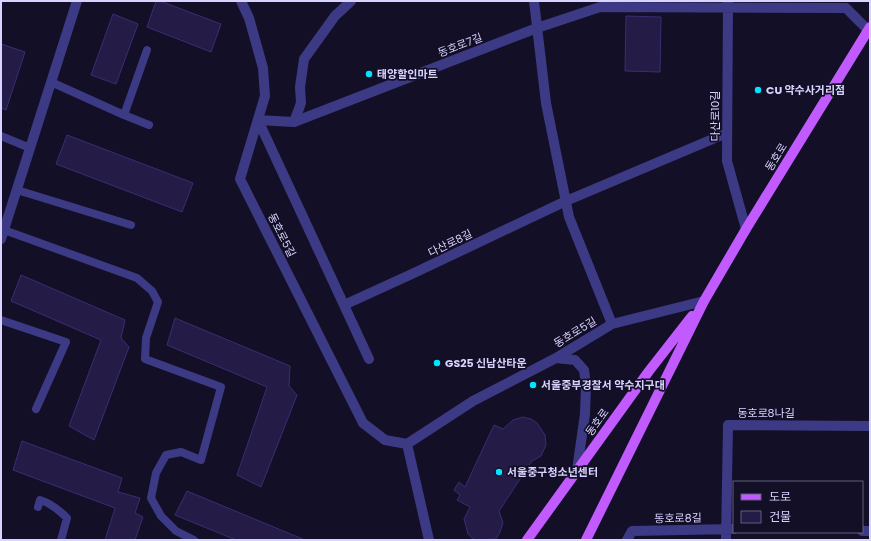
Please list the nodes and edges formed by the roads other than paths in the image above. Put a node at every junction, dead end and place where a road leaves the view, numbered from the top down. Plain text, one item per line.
1 (76, 1) edge
2 (241, 1) edge
3 (351, 1) edge
4 (534, 1) edge
5 (728, 4) edge
6 (846, 4) edge
7 (537, 28) junction
8 (869, 28) edge
9 (147, 50) dead end
10 (51, 82) junction
11 (124, 115) junction
12 (258, 120) junction
13 (294, 122) junction
14 (149, 125) dead end
15 (727, 133) junction
16 (1, 136) edge
17 (30, 148) junction
18 (17, 190) junction
19 (566, 201) junction
20 (131, 225) dead end
21 (746, 229) junction
22 (3, 235) edge
23 (704, 301) junction
24 (344, 305) junction
25 (1, 320) edge
26 (612, 324) junction
27 (556, 358) junction
28 (369, 359) dead end
29 (36, 409) dead end
30 (870, 426) edge
31 (407, 444) junction
32 (577, 470) junction
33 (38, 507) dead end
34 (730, 529) edge
35 (61, 540) edge
36 (194, 540) edge
37 (429, 540) edge
38 (527, 540) edge
39 (586, 540) edge
40 (626, 540) edge
41 (726, 540) edge

1 - 10 street
2 - 12 street, 동호로5길
3 - 13 street
4 - 7 street
5 - 6 street, 동호로7길
5 - 7 street, 동호로7길
5 - 15 street, 다산로10길
6 - 8 street, 동호로7길
7 - 13 street, 동호로7길
7 - 19 street
8 - 21 main road, 동호로
9 - 11 lane
10 - 11 lane
10 - 17 street
11 - 14 lane
12 - 13 street, 동호로7길
12 - 24 street
12 - 31 street, 동호로5길
15 - 19 street, 다산로8길
15 - 21 street, 다산로10길
16 - 17 lane
17 - 18 street
18 - 20 lane
18 - 22 street
19 - 24 street, 다산로8길
19 - 26 street
21 - 23 main road, 동호로
22 - 36 lane
23 - 26 street, 동호로5길
23 - 32 main road, 동호로
23 - 39 main road, 동호로
24 - 28 street
25 - 29 lane
26 - 27 street, 동호로5길
27 - 31 street, 동호로5길
27 - 32 street
30 - 34 street, 동호로8나길
31 - 37 street
32 - 38 main road, 동호로
33 - 35 lane
34 - 40 street, 동호로8길
34 - 41 street, 동호로8나길

